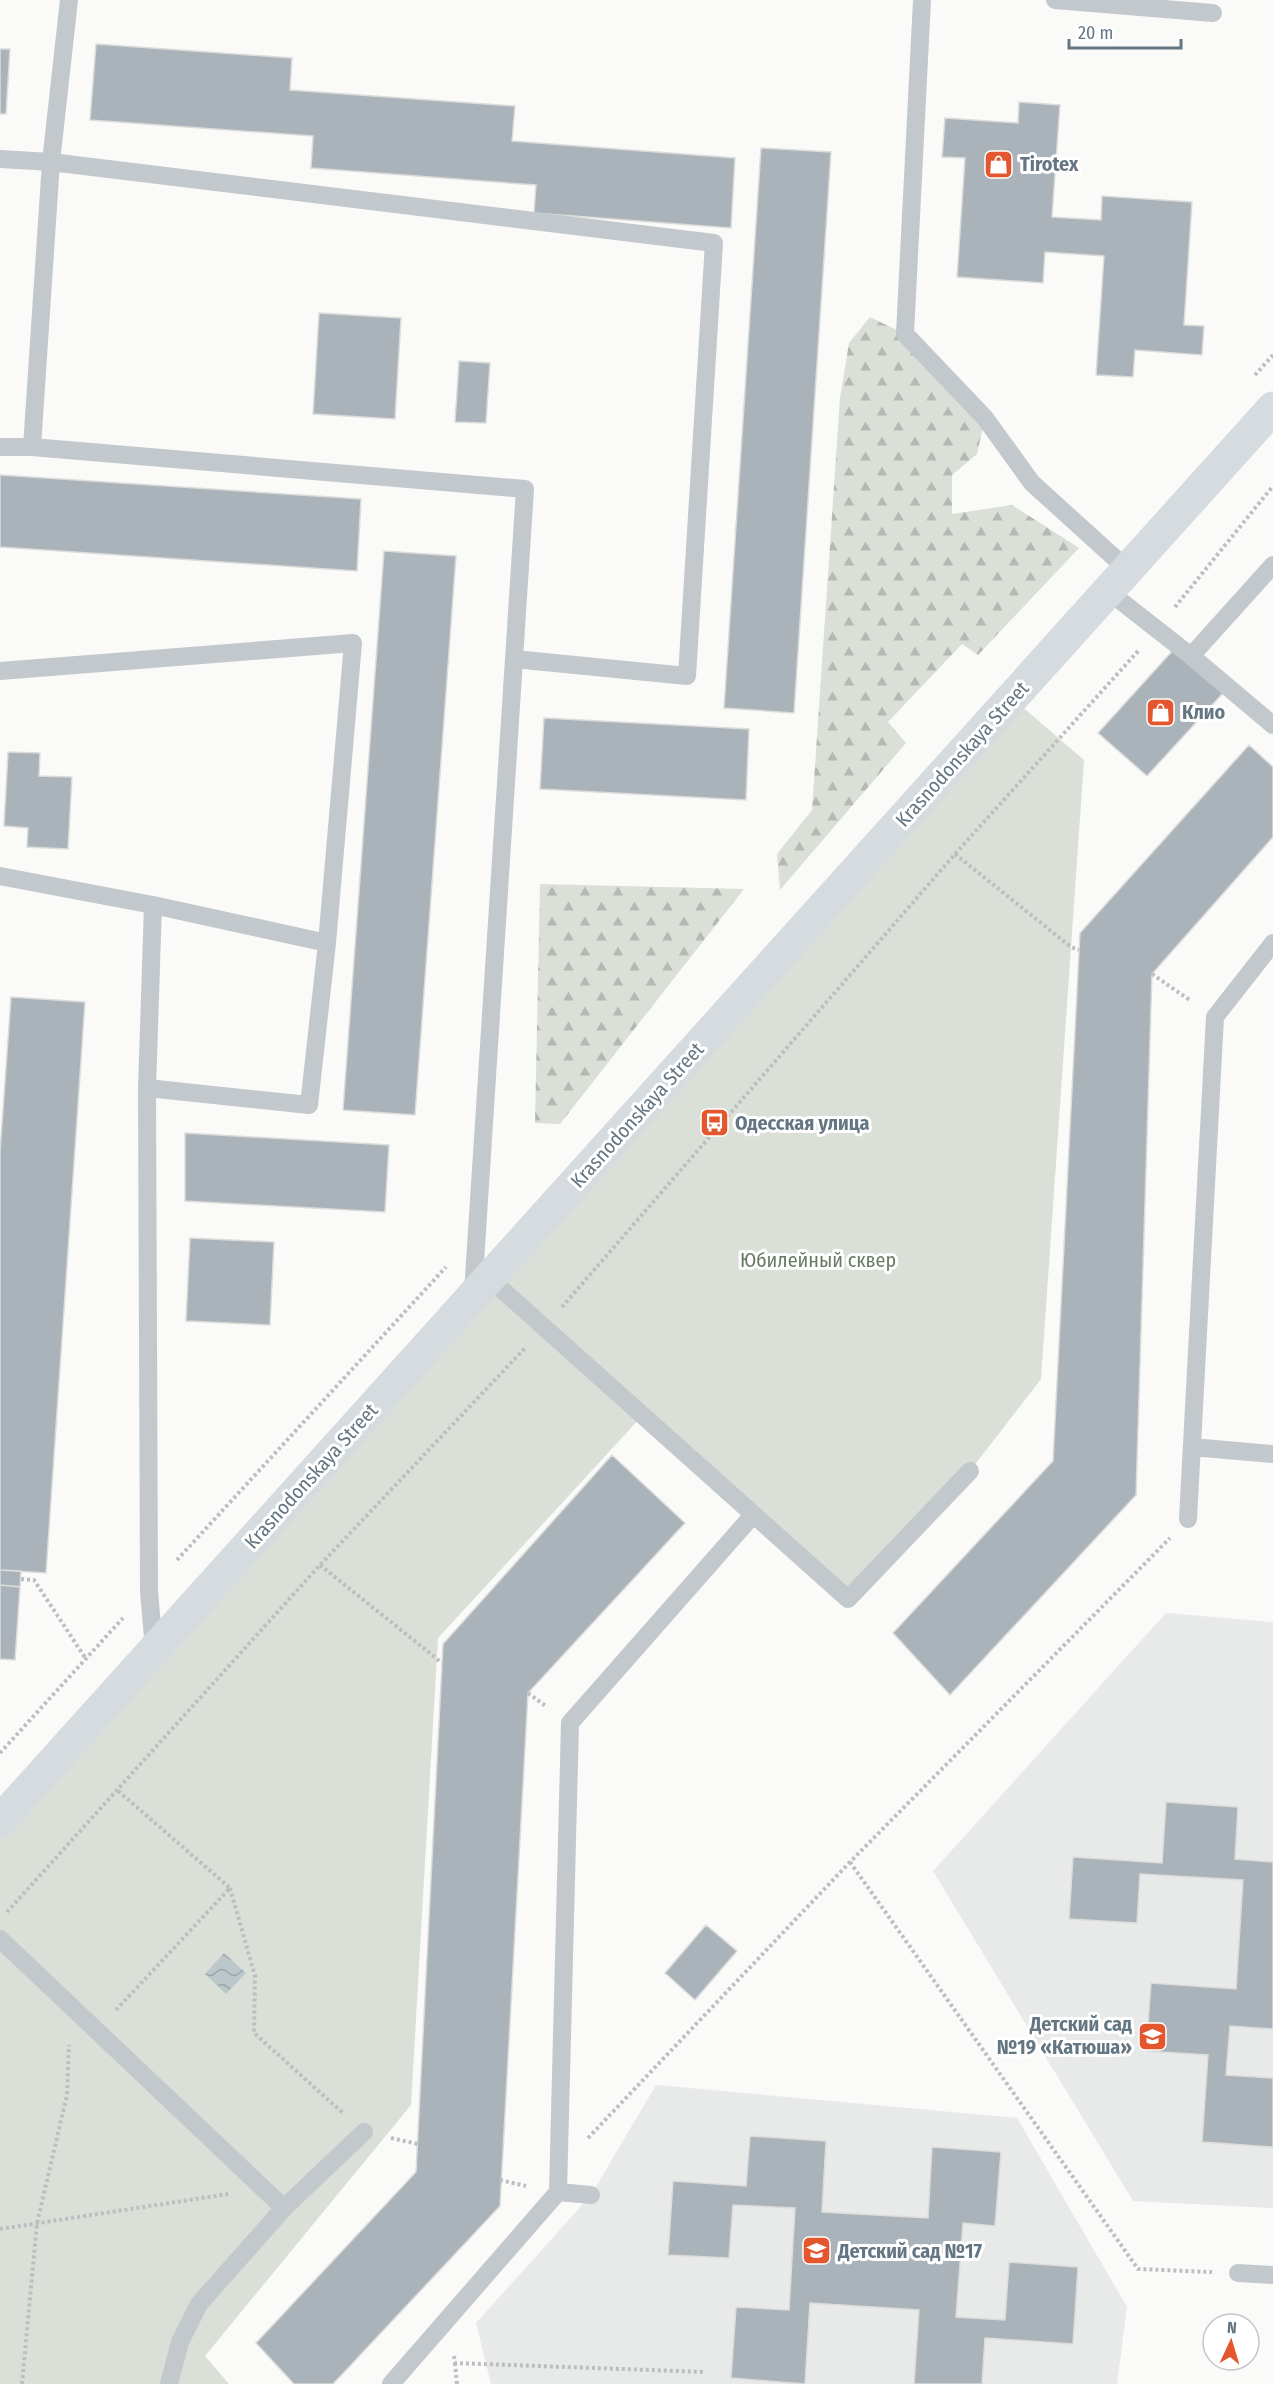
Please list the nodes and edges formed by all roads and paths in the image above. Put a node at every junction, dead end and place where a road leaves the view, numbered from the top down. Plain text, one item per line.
1 (69, 0) edge
2 (922, 0) edge
3 (1055, 0) edge
4 (1213, 14) dead end
5 (0, 159) edge
6 (51, 162) junction
7 (1273, 355) edge
8 (1249, 381) dead end
9 (1273, 408) edge
10 (0, 447) edge
11 (32, 447) junction
12 (1273, 486) edge
13 (1273, 565) edge
14 (1118, 580) junction
15 (1157, 630) junction
16 (1191, 656) junction
17 (514, 659) junction
18 (0, 671) edge
19 (1273, 725) edge
20 (955, 854) junction
21 (0, 876) edge
22 (153, 905) junction
23 (1273, 942) edge
24 (327, 943) junction
25 (1079, 950) dead end
26 (1152, 974) dead end
27 (1215, 1017) junction
28 (147, 1088) junction
29 (476, 1234) junction
30 (481, 1288) junction
31 (544, 1328) junction
32 (1192, 1447) junction
33 (1273, 1454) edge
34 (970, 1471) dead end
35 (753, 1515) junction
36 (1188, 1519) joint
37 (320, 1565) junction
38 (21, 1579) dead end
39 (149, 1591) junction
40 (154, 1650) junction
41 (86, 1659) junction
42 (442, 1663) dead end
43 (0, 1753) edge
44 (117, 1790) junction
45 (0, 1821) edge
46 (850, 1862) junction
47 (230, 1888) junction
48 (0, 1920) edge
49 (0, 1939) edge
50 (70, 2006) junction
51 (97, 2031) junction
52 (364, 2132) junction
53 (418, 2144) dead end
54 (559, 2169) junction
55 (263, 2188) junction
56 (558, 2192) junction
57 (591, 2195) dead end
58 (284, 2208) junction
59 (37, 2223) junction
60 (0, 2229) edge
61 (1238, 2273) joint
62 (1273, 2275) edge
63 (448, 2319) junction
64 (455, 2363) junction
65 (705, 2372) dead end
66 (22, 2384) edge
67 (169, 2384) edge
68 (391, 2384) edge
69 (457, 2384) edge

1 - 6 lane
2 - 14 lane
3 - 4 lane
5 - 6 lane
6 - 11 lane
6 - 17 lane
7 - 8 path
9 - 14 street, Krasnodonskaya Street
10 - 11 lane
11 - 17 lane
12 - 15 path
13 - 16 lane
14 - 15 lane
14 - 30 street, Krasnodonskaya Street
15 - 16 lane
15 - 20 path
16 - 19 lane
17 - 29 lane
18 - 24 lane
20 - 25 path
20 - 31 path
21 - 22 lane
22 - 24 lane
22 - 28 lane
23 - 27 lane
24 - 28 lane
26 - 27 path
27 - 32 lane
28 - 39 lane
29 - 30 lane
29 - 39 path
30 - 31 lane
30 - 40 street, Krasnodonskaya Street
31 - 35 lane
31 - 37 path
32 - 33 lane
32 - 36 lane
34 - 35 lane
35 - 54 lane
36 - 46 path
37 - 42 path
37 - 44 path
38 - 41 path
39 - 40 lane
39 - 41 path
40 - 45 street, Krasnodonskaya Street
41 - 43 path
44 - 47 path
44 - 48 path
46 - 54 path
46 - 61 path
47 - 51 path
47 - 52 path
49 - 50 lane
50 - 51 lane
50 - 59 path
51 - 55 lane
52 - 53 path
52 - 58 lane
54 - 56 lane
55 - 58 lane
55 - 59 path
56 - 57 lane
56 - 63 lane
58 - 67 lane
59 - 60 path
59 - 66 path
61 - 62 lane
63 - 64 path
63 - 68 lane
64 - 65 path
64 - 69 path

